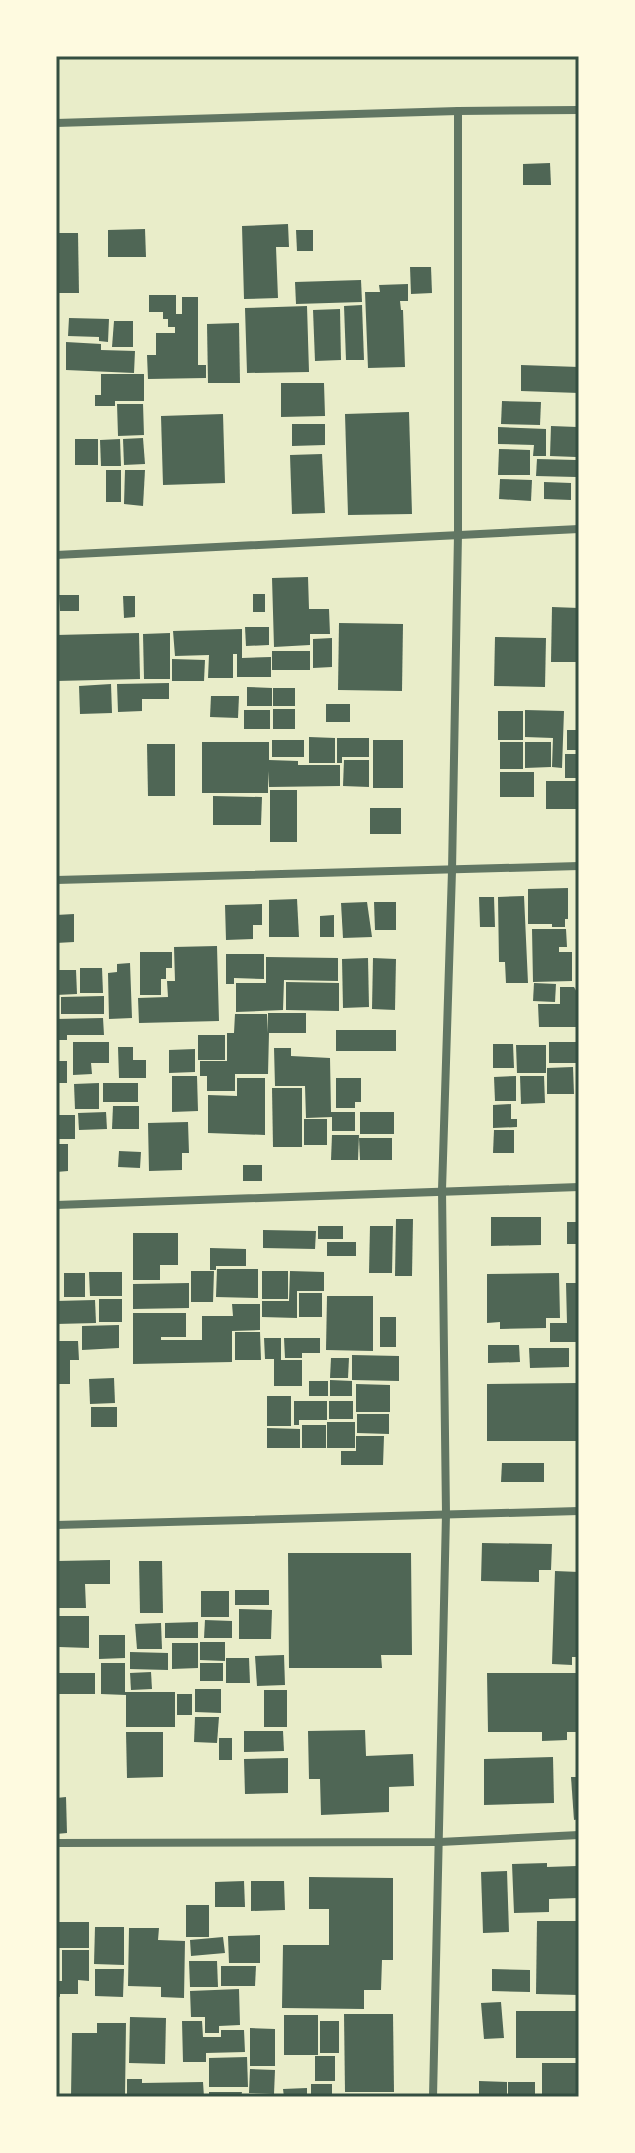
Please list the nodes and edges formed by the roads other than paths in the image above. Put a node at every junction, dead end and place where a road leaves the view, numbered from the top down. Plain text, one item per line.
1 (579, 110) edge
2 (458, 111) junction
3 (56, 123) edge
4 (579, 529) edge
5 (458, 534) junction
6 (56, 555) edge
7 (579, 866) edge
8 (452, 871) junction
9 (56, 880) edge
10 (579, 1187) edge
11 (442, 1190) junction
12 (56, 1205) edge
13 (579, 1511) edge
14 (446, 1514) junction
15 (56, 1525) edge
16 (579, 1835) edge
17 (440, 1842) junction
18 (56, 1843) edge
19 (433, 2097) edge

1 - 2 street
2 - 3 street
2 - 5 street
4 - 5 street
5 - 6 street
5 - 8 street
7 - 8 street
8 - 9 street
8 - 11 street
10 - 11 street
11 - 12 street
11 - 14 street
13 - 14 street
14 - 15 street
14 - 17 street
16 - 17 street
17 - 18 street
17 - 19 street

